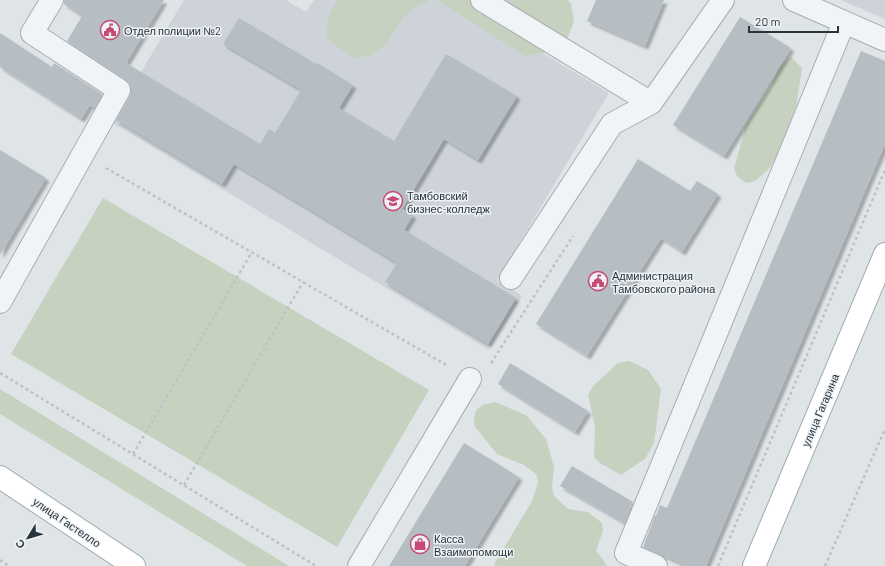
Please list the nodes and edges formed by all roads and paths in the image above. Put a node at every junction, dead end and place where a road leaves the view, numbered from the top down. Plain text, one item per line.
1 (52, 0) edge
2 (482, 0) edge
3 (723, 0) edge
4 (794, 0) edge
5 (844, 22) junction
6 (885, 40) edge
7 (650, 103) junction
8 (83, 154) junction
9 (885, 170) edge
10 (252, 252) junction
11 (885, 254) edge
12 (511, 278) dead end
13 (303, 282) junction
14 (0, 302) edge
15 (0, 372) edge
16 (470, 380) joint
17 (885, 429) edge
18 (133, 454) junction
19 (0, 477) edge
20 (184, 485) junction
21 (0, 560) edge
22 (9, 566) edge
23 (134, 566) edge
24 (316, 566) edge
25 (358, 566) edge
26 (656, 566) edge
27 (718, 566) edge
28 (754, 566) edge
29 (825, 566) edge

1 - 8 lane
2 - 7 lane
3 - 7 lane
4 - 5 lane
5 - 6 lane
5 - 26 lane
7 - 12 lane
8 - 10 path
8 - 14 lane
9 - 27 path
10 - 13 path
10 - 18 path
11 - 28 main road, улица Гагарина
13 - 16 path
13 - 20 path
15 - 18 path
16 - 25 lane
17 - 29 path
18 - 20 path
19 - 23 main road, улица Гастелло
20 - 24 path
21 - 22 path

